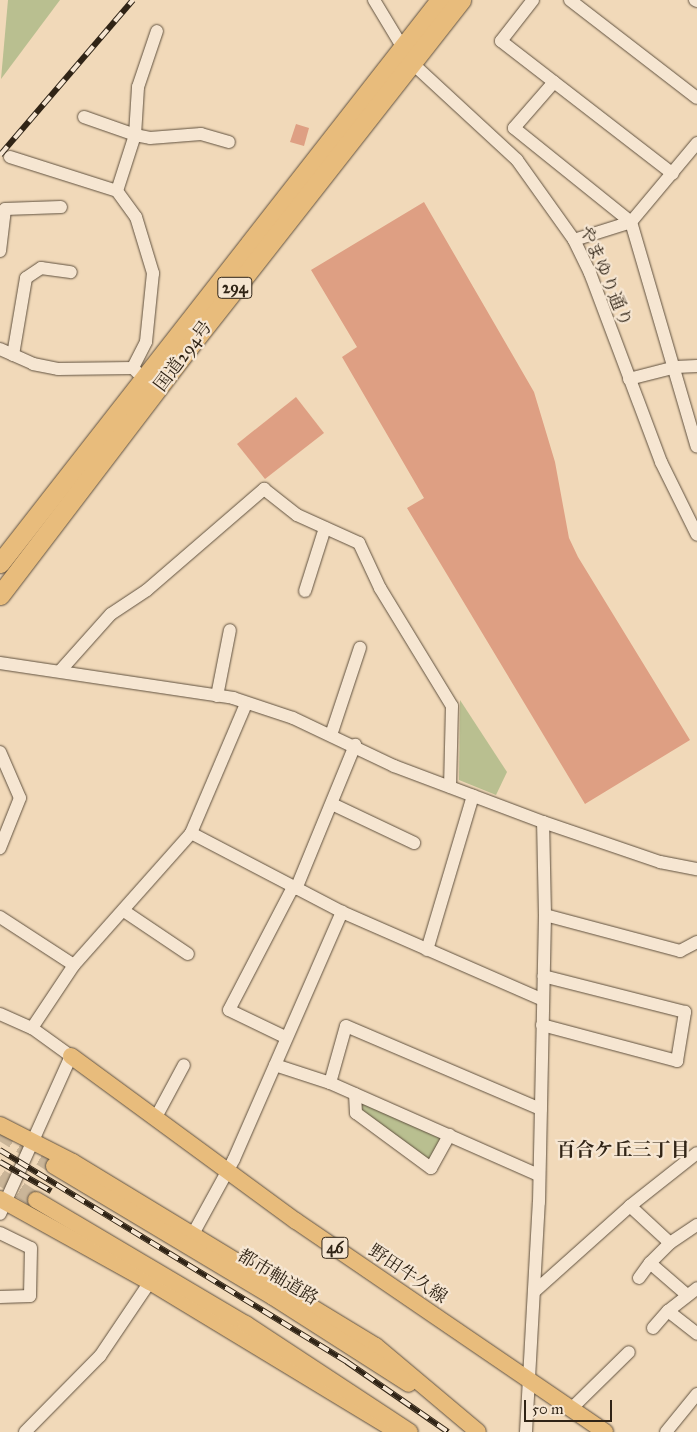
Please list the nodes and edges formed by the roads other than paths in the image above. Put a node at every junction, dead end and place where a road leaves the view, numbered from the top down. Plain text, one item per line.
1 (374, 0) edge
2 (440, 0) edge
3 (461, 0) edge
4 (533, 0) edge
5 (570, 0) edge
6 (157, 31) dead end
7 (407, 56) junction
8 (554, 82) junction
9 (697, 98) edge
10 (84, 117) dead end
11 (134, 135) junction
12 (229, 142) dead end
13 (697, 143) edge
14 (10, 157) dead end
15 (673, 174) junction
16 (117, 191) junction
17 (62, 207) dead end
18 (632, 222) junction
19 (574, 240) junction
20 (0, 251) edge
21 (71, 272) dead end
22 (0, 349) edge
23 (13, 355) junction
24 (697, 366) edge
25 (676, 367) junction
26 (144, 379) junction
27 (629, 379) junction
28 (697, 447) edge
29 (692, 517) edge
30 (325, 528) junction
31 (697, 535) edge
32 (0, 563) edge
33 (305, 591) dead end
34 (0, 595) edge
35 (230, 630) dead end
36 (360, 648) dead end
37 (0, 663) edge
38 (60, 672) junction
39 (218, 696) junction
40 (246, 704) junction
41 (332, 734) junction
42 (355, 745) junction
43 (0, 752) edge
44 (450, 787) junction
45 (473, 796) junction
46 (332, 804) junction
47 (543, 822) junction
48 (191, 833) junction
49 (414, 843) dead end
50 (0, 848) edge
51 (697, 869) edge
52 (294, 888) junction
53 (124, 910) junction
54 (342, 912) junction
55 (545, 915) junction
56 (0, 917) edge
57 (697, 942) edge
58 (426, 950) junction
59 (188, 954) dead end
60 (74, 965) junction
61 (544, 976) junction
62 (543, 1000) junction
63 (0, 1014) edge
64 (542, 1025) junction
65 (32, 1028) junction
66 (285, 1037) junction
67 (70, 1056) junction
68 (184, 1065) dead end
69 (275, 1065) junction
70 (330, 1083) junction
71 (355, 1094) junction
72 (541, 1109) junction
73 (156, 1119) junction
74 (0, 1125) edge
75 (449, 1135) junction
76 (34, 1140) junction
77 (697, 1153) edge
78 (54, 1166) tunnel mouth
79 (226, 1170) junction
80 (539, 1175) junction
81 (36, 1200) tunnel mouth
82 (2, 1205) edge
83 (630, 1206) junction
84 (697, 1225) edge
85 (0, 1233) edge
86 (192, 1234) junction
87 (670, 1243) junction
88 (650, 1263) junction
89 (639, 1278) dead end
90 (150, 1282) junction
91 (535, 1291) junction
92 (692, 1292) edge
93 (0, 1297) edge
94 (668, 1311) junction
95 (653, 1328) dead end
96 (697, 1334) edge
97 (629, 1352) dead end
98 (528, 1377) junction
99 (697, 1394) edge
100 (571, 1409) junction
101 (25, 1432) edge
102 (398, 1432) edge
103 (410, 1432) edge
104 (476, 1432) edge
105 (526, 1432) edge
106 (605, 1432) edge
107 (666, 1432) edge

1 - 7 street, やまゆり通り
2 - 7 highway, 国道294号 / 294
3 - 7 highway, 国道294号 / 294
4 - 8 street
5 - 9 street
6 - 11 street
7 - 19 street, やまゆり通り
7 - 26 highway, 国道294号 / 294
8 - 15 street
8 - 18 street
10 - 11 street
11 - 12 street
11 - 16 street
13 - 15 street
14 - 16 street
15 - 18 street
16 - 26 street
17 - 20 street
18 - 19 street
18 - 25 street
19 - 27 street, やまゆり通り
21 - 23 street
22 - 23 street
23 - 26 street
24 - 25 street
25 - 27 street
25 - 28 street
26 - 32 highway, 国道294号 / 294
26 - 34 highway, 国道294号 / 294
27 - 29 street, やまゆり通り
29 - 31 street, やまゆり通り
30 - 33 street
30 - 38 street
30 - 44 street
35 - 39 street
36 - 41 street
37 - 38 street
38 - 39 street
39 - 40 street
40 - 41 street
40 - 48 street
41 - 42 street
42 - 44 street
42 - 46 street
43 - 50 street
44 - 45 street
45 - 47 street
45 - 58 street
46 - 49 street
46 - 52 street
47 - 51 street
47 - 55 street
48 - 52 street
48 - 53 street
52 - 54 street
52 - 66 street
53 - 59 street
53 - 60 street
54 - 58 street
54 - 66 street
55 - 57 street
55 - 61 street
56 - 60 street
58 - 62 street
60 - 65 street
61 - 62 street
61 - 64 street
62 - 64 street
63 - 65 street
64 - 72 street
65 - 67 street
66 - 69 street
67 - 73 main road, 野田牛久線 / 46
67 - 76 street
68 - 73 street
69 - 70 street
69 - 79 street
70 - 71 street
70 - 72 street
71 - 75 street
71 - 75 street
72 - 80 street
73 - 79 main road, 野田牛久線 / 46
74 - 76 main road
75 - 80 street
76 - 82 street
76 - 86 main road
77 - 83 street
78 - 104 main road, 都市軸道路
79 - 86 street
79 - 98 main road, 野田牛久線 / 46
80 - 91 street
81 - 103 main road
82 - 90 main road
83 - 87 street
83 - 91 street
84 - 87 street
85 - 93 street
86 - 104 main road
87 - 88 street
88 - 89 street
88 - 92 street
90 - 101 street
90 - 102 main road
91 - 98 street
92 - 94 street
94 - 95 street
94 - 96 street
97 - 100 street
98 - 100 main road, 野田牛久線 / 46
98 - 105 street
99 - 107 street
100 - 106 main road, 野田牛久線 / 46

